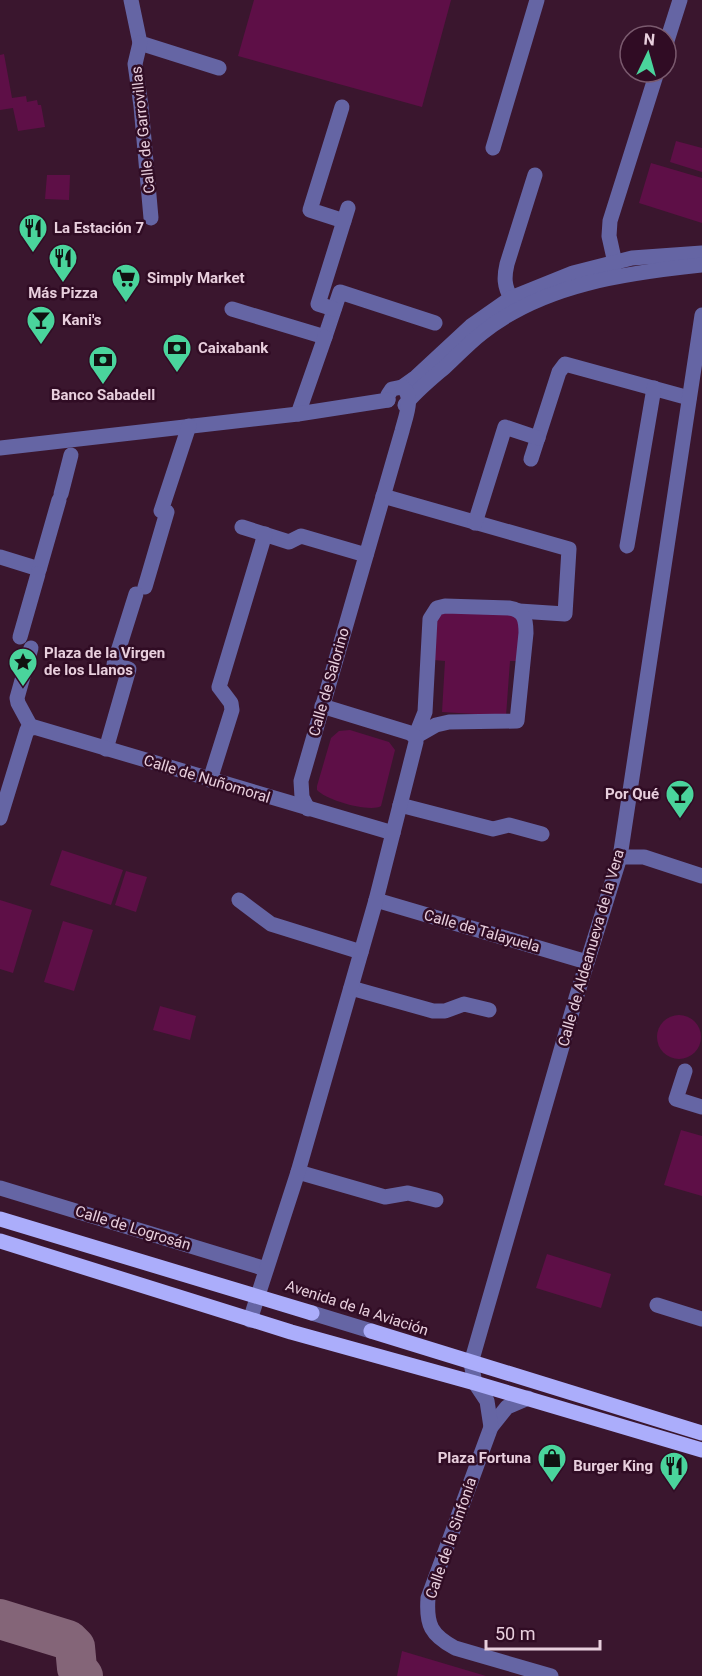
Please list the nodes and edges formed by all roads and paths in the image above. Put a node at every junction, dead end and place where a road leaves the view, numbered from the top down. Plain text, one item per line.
1 (131, 0) edge
2 (537, 0) edge
3 (680, 0) edge
4 (672, 24) edge
5 (140, 43) junction
6 (219, 68) dead end
7 (653, 84) edge
8 (342, 107) dead end
9 (493, 148) dead end
10 (535, 175) dead end
11 (151, 218) dead end
12 (702, 253) edge
13 (614, 260) junction
14 (702, 265) edge
15 (575, 287) junction
16 (511, 298) junction
17 (232, 309) dead end
18 (334, 309) junction
19 (702, 315) edge
20 (435, 323) dead end
21 (325, 337) junction
22 (654, 388) junction
23 (405, 394) junction
24 (689, 398) junction
25 (298, 414) junction
26 (189, 426) junction
27 (538, 438) junction
28 (0, 448) edge
29 (71, 455) dead end
30 (531, 459) dead end
31 (384, 496) junction
32 (475, 523) junction
33 (242, 527) dead end
34 (265, 534) junction
35 (627, 546) dead end
36 (366, 555) junction
37 (0, 557) edge
38 (39, 571) junction
39 (519, 611) junction
40 (20, 637) dead end
41 (31, 648) dead end
42 (322, 706) junction
43 (28, 731) junction
44 (415, 737) junction
45 (106, 749) junction
46 (210, 780) junction
47 (400, 805) junction
48 (308, 809) junction
49 (0, 818) edge
50 (393, 833) junction
51 (542, 834) dead end
52 (620, 857) junction
53 (702, 876) edge
54 (239, 900) dead end
55 (376, 900) junction
56 (361, 952) junction
57 (587, 962) junction
58 (351, 988) junction
59 (489, 1010) dead end
60 (685, 1071) dead end
61 (702, 1107) edge
62 (298, 1172) junction
63 (0, 1188) edge
64 (436, 1200) dead end
65 (0, 1219) edge
66 (0, 1241) edge
67 (267, 1269) junction
68 (258, 1296) junction
69 (657, 1305) dead end
70 (312, 1313) joint
71 (702, 1319) edge
72 (250, 1320) junction
73 (371, 1331) joint
74 (471, 1363) junction
75 (475, 1383) junction
76 (528, 1398) junction
77 (491, 1427) junction
78 (702, 1433) edge
79 (702, 1450) edge
80 (551, 1676) edge

1 - 5 street, Calle de Garrovillas
2 - 9 street
3 - 4 street
5 - 6 street, Calle de Garrovillas
5 - 11 street, Calle de Garrovillas
7 - 13 street
8 - 18 street
10 - 16 street
12 - 13 street
13 - 15 street
13 - 16 street
14 - 15 street
15 - 23 street
16 - 23 street
17 - 21 street
18 - 20 street
18 - 21 street
19 - 24 street, Calle de Aldeanueva de la Vera
21 - 25 street
22 - 24 street
22 - 27 street
22 - 35 street
23 - 25 street
23 - 31 street, Calle de Salorino
24 - 52 street, Calle de Aldeanueva de la Vera
25 - 26 street
26 - 28 street
26 - 45 street
27 - 30 street
27 - 32 street
29 - 38 street
31 - 32 street
31 - 36 street, Calle de Salorino
32 - 39 street
33 - 34 street
34 - 36 street
34 - 46 street
36 - 42 street, Calle de Salorino
37 - 38 street
38 - 40 street
39 - 44 street
39 - 44 street
41 - 43 street
42 - 44 street
42 - 48 street, Calle de Salorino
43 - 45 street, Calle de Nuñomoral
43 - 49 street
44 - 47 street
45 - 46 street, Calle de Nuñomoral
46 - 48 street, Calle de Nuñomoral
47 - 50 street
47 - 51 street
48 - 50 street, Calle de Nuñomoral
50 - 55 street
52 - 53 street
52 - 57 street, Calle de Aldeanueva de la Vera
54 - 56 street
55 - 56 street
55 - 57 street, Calle de Talayuela
56 - 58 street
57 - 74 street, Calle de Aldeanueva de la Vera
58 - 59 street
58 - 62 street
60 - 61 street
62 - 64 street
62 - 67 street
63 - 67 street, Calle de Logrosán
65 - 68 main road, Avenida de la Aviación
66 - 72 main road
67 - 68 street
68 - 70 main road, Avenida de la Aviación
68 - 72 street
69 - 71 street
70 - 73 street, Avenida de la Aviación
72 - 75 main road
73 - 74 main road, Avenida de la Aviación
74 - 75 street, Calle de Aldeanueva de la Vera
74 - 78 main road, Avenida de la Aviación
75 - 76 main road
75 - 77 street
76 - 77 street, Calle de la Sinfonía
76 - 79 main road
77 - 80 street, Calle de la Sinfonía

